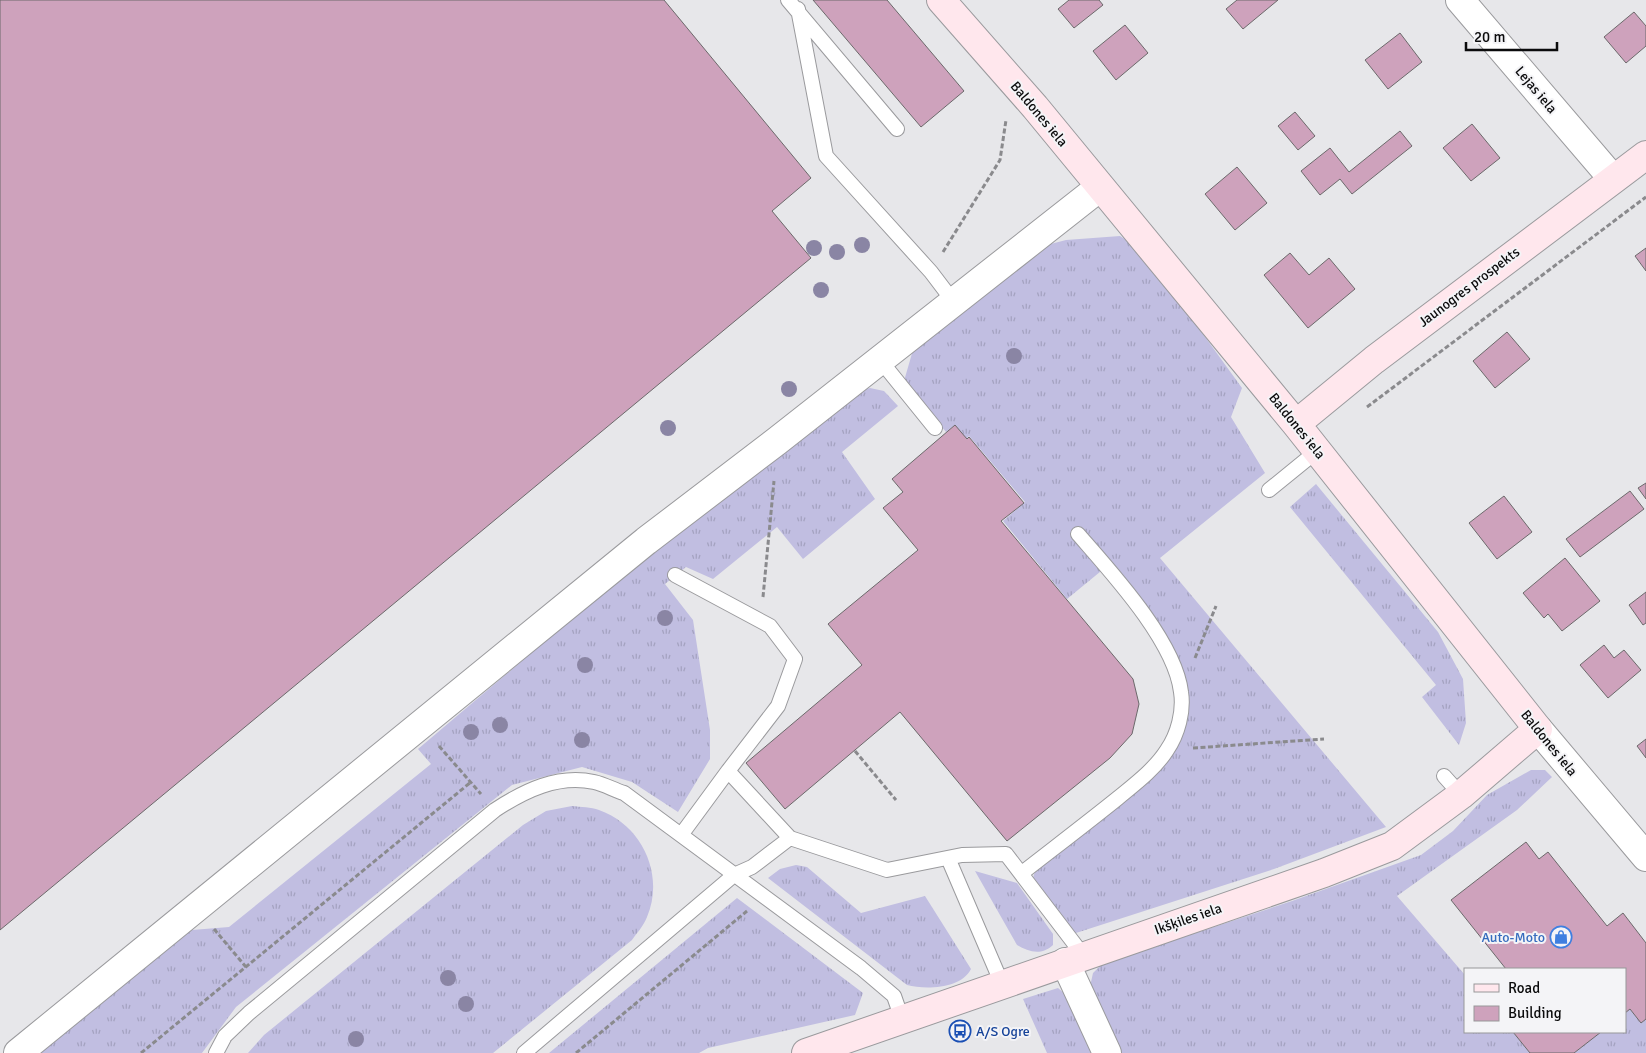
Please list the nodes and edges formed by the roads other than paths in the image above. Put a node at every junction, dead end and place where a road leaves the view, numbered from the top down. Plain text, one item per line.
1 (941, 0) edge
2 (1460, 0) edge
3 (793, 4) edge
4 (897, 129) dead end
5 (1646, 154) edge
6 (1613, 179) junction
7 (1100, 187) junction
8 (953, 301) junction
9 (880, 360) junction
10 (1296, 424) junction
11 (935, 428) dead end
12 (1317, 451) junction
13 (1269, 490) dead end
14 (1078, 534) dead end
15 (675, 575) dead end
16 (1538, 729) junction
17 (728, 771) junction
18 (681, 835) junction
19 (790, 838) junction
20 (1643, 848) edge
21 (948, 858) junction
22 (1022, 873) junction
23 (734, 874) junction
24 (1074, 958) junction
25 (1002, 984) junction
26 (902, 1019) junction
27 (18, 1053) edge
28 (216, 1053) edge
29 (524, 1053) edge
30 (806, 1053) edge
31 (1107, 1053) edge

1 - 7 street, Baldones iela
2 - 6 street, Lejas iela
3 - 4 lane
3 - 8 lane
5 - 6 street, Jaunogres prospekts
6 - 10 street, Jaunogres prospekts
7 - 8 street
7 - 10 street, Baldones iela
8 - 9 street
9 - 11 lane
9 - 27 street
10 - 12 street, Baldones iela
12 - 13 lane
12 - 16 street, Baldones iela
14 - 22 lane
15 - 17 lane
16 - 20 street, Baldones iela
16 - 24 street, Ikšķiles iela
17 - 18 lane
17 - 19 lane
18 - 23 lane
18 - 28 lane
19 - 21 lane
19 - 23 lane
21 - 22 lane
21 - 25 lane
22 - 24 lane
23 - 26 lane
23 - 29 lane
24 - 25 street, Ikšķiles iela
24 - 31 street
25 - 26 street, Ikšķiles iela
26 - 30 street, Ikšķiles iela

